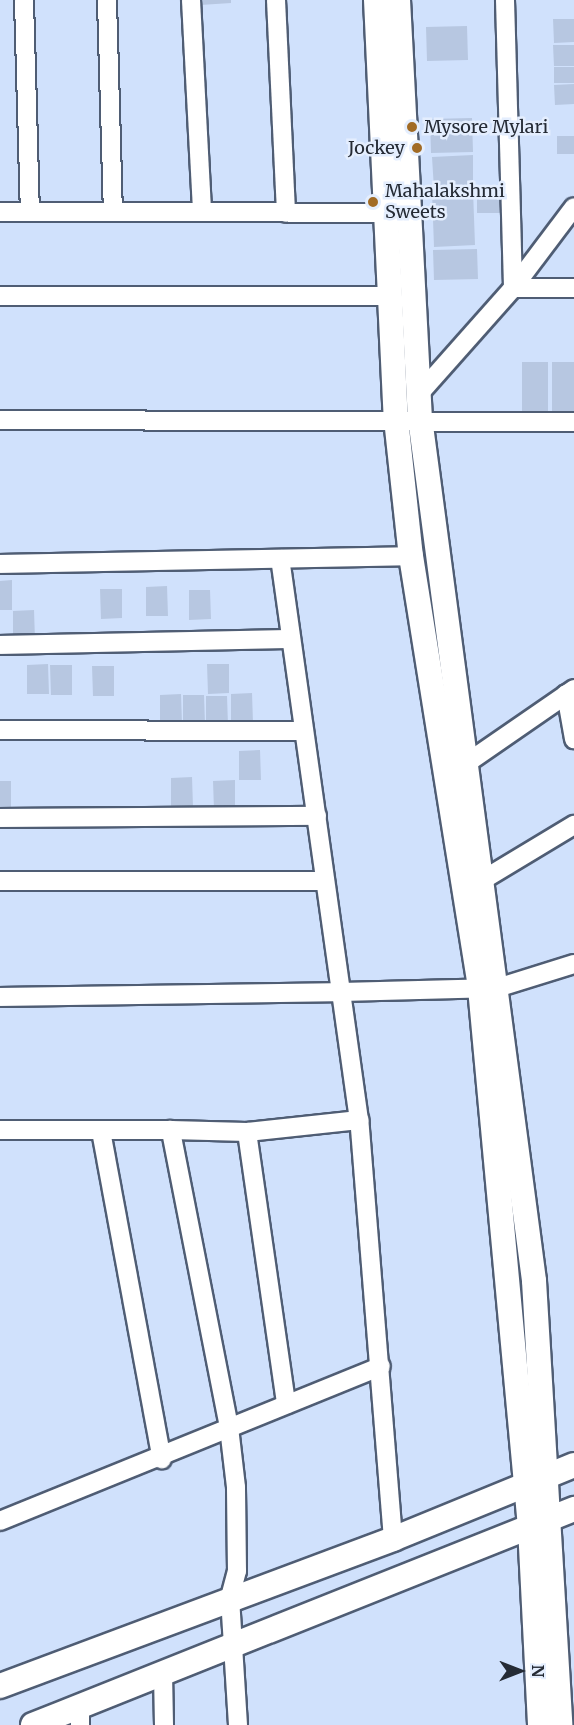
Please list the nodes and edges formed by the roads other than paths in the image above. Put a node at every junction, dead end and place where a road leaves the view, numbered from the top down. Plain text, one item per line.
1 (24, 0) edge
2 (106, 0) edge
3 (191, 0) edge
4 (276, 0) edge
5 (376, 0) edge
6 (398, 0) edge
7 (505, 0) edge
8 (0, 212) edge
9 (30, 212) junction
10 (113, 212) junction
11 (202, 212) junction
12 (286, 213) junction
13 (385, 213) junction
14 (572, 214) edge
15 (513, 288) junction
16 (574, 288) edge
17 (0, 296) edge
18 (390, 296) junction
19 (419, 394) junction
20 (420, 418) junction
21 (396, 419) junction
22 (0, 420) edge
23 (574, 422) edge
24 (411, 556) junction
25 (280, 559) junction
26 (0, 564) edge
27 (291, 639) junction
28 (0, 645) edge
29 (570, 691) edge
30 (0, 730) edge
31 (304, 731) junction
32 (574, 739) edge
33 (464, 765) junction
34 (317, 816) junction
35 (0, 818) edge
36 (574, 825) edge
37 (481, 880) junction
38 (0, 881) edge
39 (324, 881) junction
40 (574, 964) edge
41 (488, 988) junction
42 (341, 992) junction
43 (0, 996) edge
44 (359, 1120) junction
45 (0, 1130) edge
46 (171, 1130) junction
47 (101, 1131) junction
48 (247, 1132) junction
49 (381, 1366) junction
50 (286, 1404) junction
51 (229, 1427) junction
52 (162, 1459) junction
53 (574, 1465) edge
54 (536, 1479) junction
55 (574, 1509) edge
56 (0, 1521) edge
57 (541, 1522) junction
58 (393, 1539) junction
59 (230, 1597) junction
60 (234, 1643) junction
61 (164, 1673) junction
62 (0, 1686) edge
63 (80, 1716) edge
64 (33, 1725) edge
65 (164, 1725) edge
66 (238, 1725) edge
67 (540, 1725) edge
68 (560, 1725) edge

1 - 9 street
2 - 10 street
3 - 11 street
4 - 12 street
5 - 13 street
6 - 19 street
7 - 15 street
8 - 9 street
9 - 10 street
10 - 11 street
11 - 12 street
12 - 13 street
13 - 18 street
14 - 15 street
15 - 16 street
15 - 19 street
17 - 18 street
18 - 21 street
19 - 20 street
20 - 21 street
20 - 23 street
20 - 33 street
21 - 22 street
21 - 24 street
24 - 25 street
24 - 41 street
25 - 26 street
25 - 27 street
27 - 28 street
27 - 31 street
29 - 32 street
29 - 33 street
30 - 31 street
31 - 34 street
33 - 37 street
34 - 35 street
34 - 39 street
36 - 37 street
37 - 41 street
38 - 39 street
39 - 42 street
40 - 41 street
41 - 42 street
41 - 54 street
42 - 43 street
42 - 44 street
44 - 48 street
44 - 49 street
45 - 47 street
46 - 47 street
46 - 48 street
46 - 51 street
47 - 52 street
48 - 50 street
49 - 50 street
49 - 58 street
50 - 51 street
51 - 52 street
51 - 59 street
52 - 56 street
53 - 54 street
54 - 57 street
54 - 58 street
55 - 57 street
57 - 60 street
57 - 67 street
57 - 68 street
58 - 59 street
59 - 60 street
59 - 62 street
60 - 61 street
60 - 66 street
61 - 63 street
61 - 65 street
63 - 64 street

